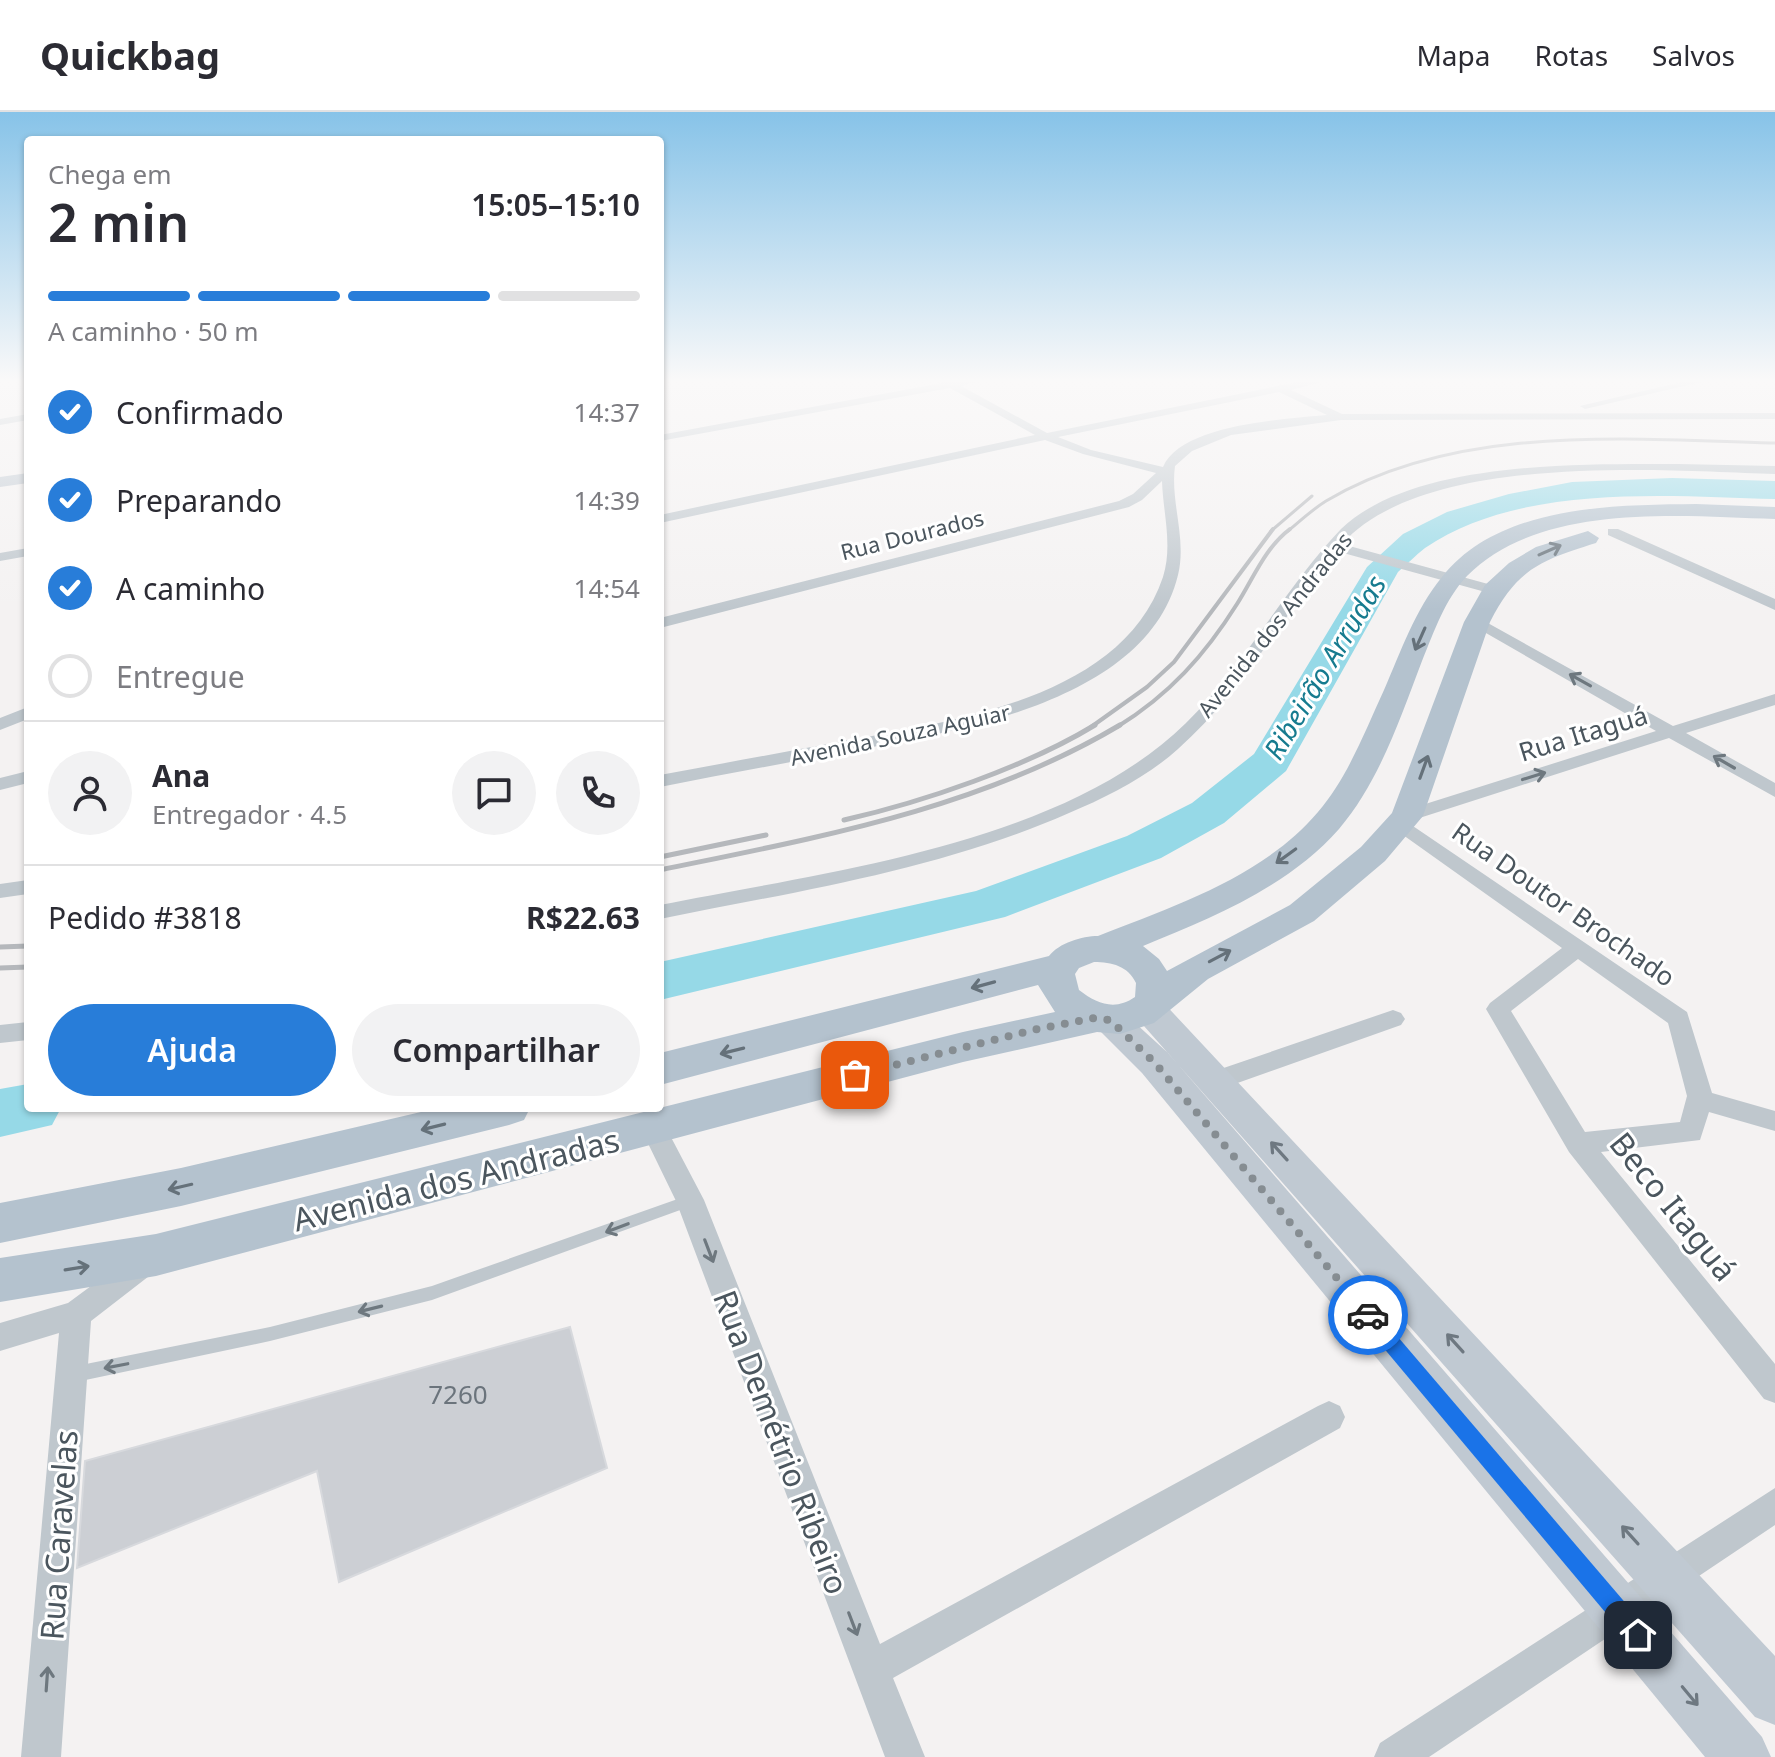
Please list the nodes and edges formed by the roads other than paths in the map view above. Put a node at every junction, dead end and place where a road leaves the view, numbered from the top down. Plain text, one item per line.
1 (949, 457) edge
2 (1106, 457) edge
3 (1177, 457) edge
4 (1775, 462) edge
5 (1655, 467) junction
6 (1775, 470) edge
7 (1166, 472) junction
8 (24, 479) edge
9 (0, 482) edge
10 (1775, 513) edge
11 (664, 518) edge
12 (1775, 528) edge
13 (1613, 532) junction
14 (1346, 545) junction
15 (24, 553) edge
16 (0, 557) edge
17 (1450, 573) junction
18 (1497, 587) junction
19 (1775, 605) edge
20 (664, 622) edge
21 (1477, 622) junction
22 (1775, 699) edge
23 (24, 714) edge
24 (0, 725) edge
25 (1672, 732) junction
26 (24, 778) edge
27 (664, 780) edge
28 (0, 784) edge
29 (1775, 791) edge
30 (1402, 829) junction
31 (24, 888) edge
32 (0, 891) edge
33 (664, 911) edge
34 (1578, 948) junction
35 (1102, 949) junction
36 (1059, 966) junction
37 (1127, 1011) junction
38 (1393, 1019) dead end
39 (24, 1031) edge
40 (0, 1034) edge
41 (664, 1068) edge
42 (1215, 1081) junction
43 (1700, 1095) junction
44 (492, 1112) edge
45 (1775, 1121) edge
46 (654, 1129) junction
47 (1578, 1144) junction
48 (690, 1200) junction
49 (0, 1223) edge
50 (156, 1255) junction
51 (0, 1280) edge
52 (76, 1314) junction
53 (0, 1337) edge
54 (71, 1375) junction
55 (1775, 1388) edge
56 (1329, 1417) dead end
57 (1775, 1505) edge
58 (1668, 1576) junction
59 (1618, 1611) junction
60 (870, 1670) junction
61 (1775, 1697) edge
62 (41, 1757) edge
63 (905, 1757) edge
64 (1394, 1757) edge
65 (1742, 1757) edge

1 - 11 street
2 - 7 street
3 - 7 street
4 - 5 street
5 - 6 street, Avenida dos Andradas
5 - 14 street, Avenida dos Andradas
7 - 20 street, Rua Dourados
7 - 27 street, Avenida Souza Aguiar
8 - 9 street
10 - 17 main road
12 - 13 main road, Avenida dos Andradas
18 -> 13 main road, Avenida dos Andradas
13 - 19 street
14 - 17 street
14 - 33 street, Avenida dos Andradas
15 - 16 street
17 - 18 street
17 -> 35 main road
18 - 21 main road, Avenida dos Andradas
25 -> 21 street
30 -> 21 main road, Avenida dos Andradas
22 - 25 street, Rua Itaguá
23 - 24 street
29 -> 25 street
30 -> 25 street, Rua Itaguá
26 - 28 street
30 - 34 street, Rua Doutor Brochado
37 -> 30 main road, Avenida dos Andradas
31 - 32 street
34 - 43 street, Rua Doutor Brochado
34 - 47 street, Beco Itaguá
35 - 36 main road
35 - 37 main road
36 - 37 main road
36 -> 41 main road
37 - 42 street
37 - 46 main road, Avenida dos Andradas
37 - 59 street
38 - 42 street
39 - 40 street
58 -> 42 street
43 - 45 street
43 - 47 street
44 -> 49 main road, Avenida dos Andradas
46 - 48 street, Rua Demétrio Ribeiro
46 - 50 main road, Avenida dos Andradas
47 - 55 street, Beco Itaguá
48 -> 54 lane
48 -> 60 street, Rua Demétrio Ribeiro
51 -> 50 main road, Avenida dos Andradas
50 - 52 street
52 - 53 street
52 - 54 street, Rua Caravelas
62 -> 54 street, Rua Caravelas
56 - 60 street
57 - 58 street
58 - 59 street
58 - 61 street
59 - 64 street
59 -> 65 street
60 - 63 street, Rua Demétrio Ribeiro

